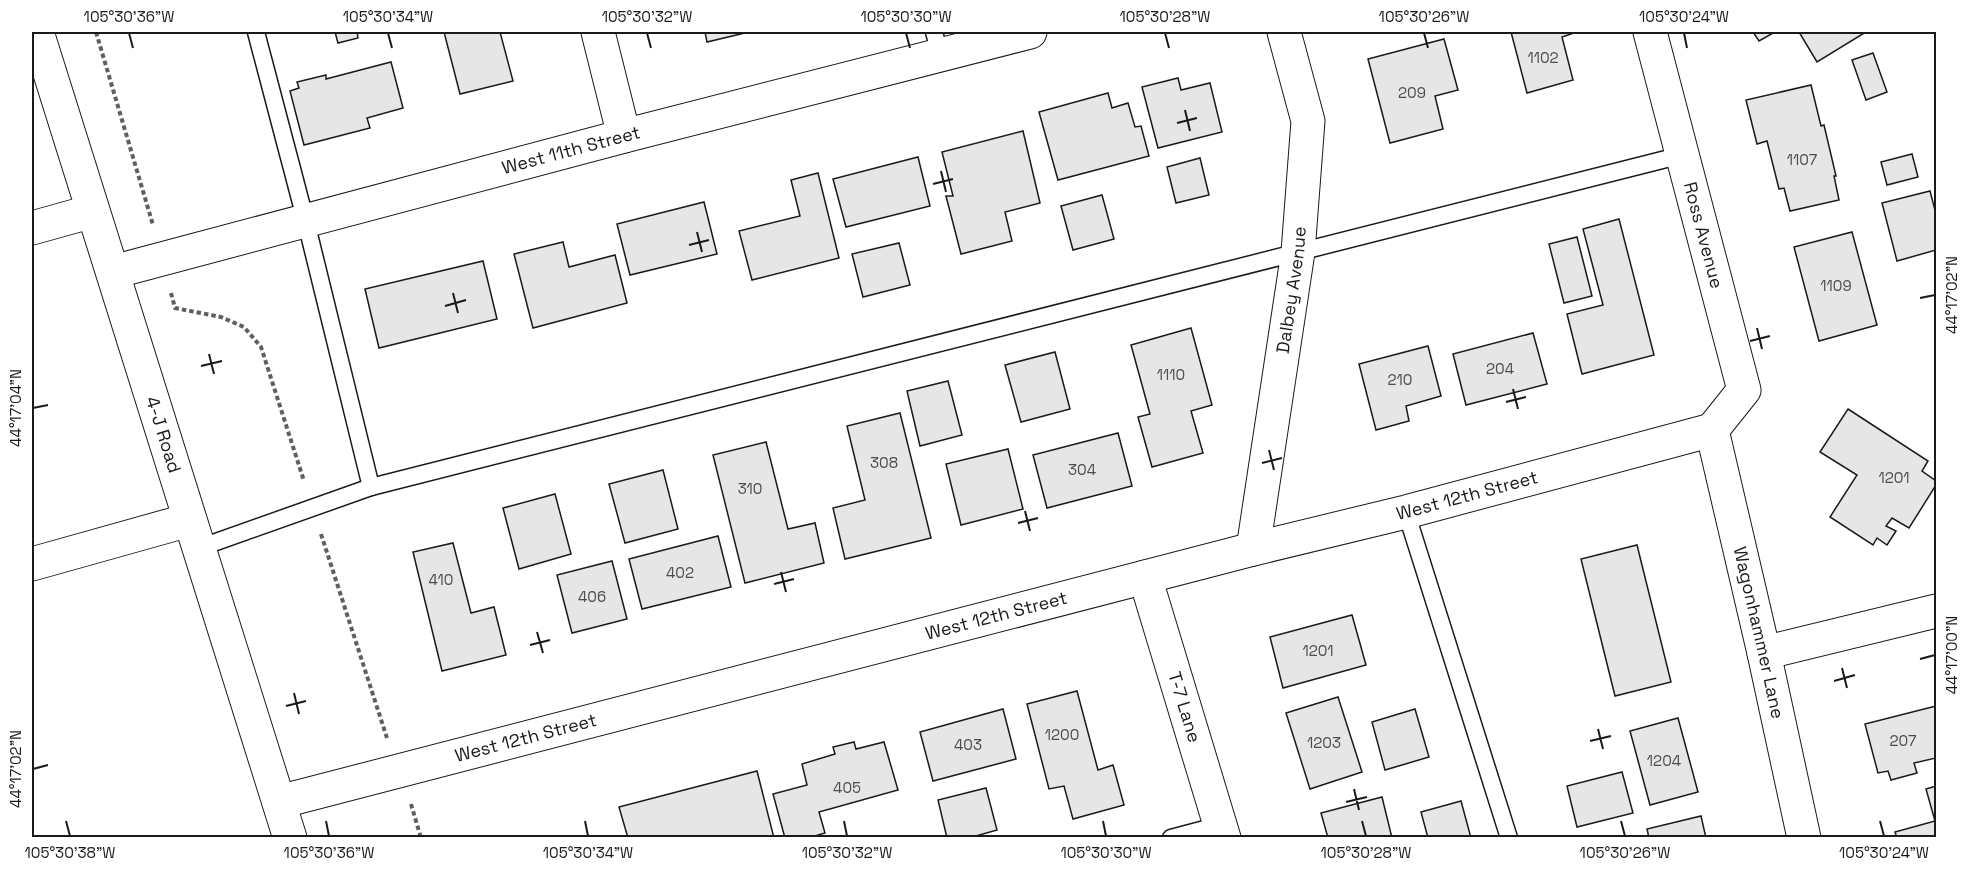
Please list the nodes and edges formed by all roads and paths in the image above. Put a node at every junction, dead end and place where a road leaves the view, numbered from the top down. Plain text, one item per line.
1 (37, 32) edge
2 (96, 32) edge
3 (256, 32) edge
4 (598, 32) edge
5 (1030, 32) edge
6 (1284, 32) edge
7 (1650, 32) edge
8 (937, 43) edge
9 (624, 136) junction
10 (1682, 155) junction
11 (93, 211) junction
12 (151, 219) dead end
13 (306, 222) junction
14 (32, 228) edge
15 (1298, 252) junction
16 (113, 273) junction
17 (175, 308) dead end
18 (1712, 430) junction
19 (371, 487) junction
20 (307, 492) dead end
21 (1406, 512) junction
22 (318, 526) dead end
23 (194, 534) junction
24 (1253, 549) junction
25 (32, 564) edge
26 (1145, 577) junction
27 (1936, 611) edge
28 (1764, 653) junction
29 (385, 734) dead end
30 (279, 802) junction
31 (411, 804) dead end
32 (1222, 831) edge
33 (290, 837) edge
34 (421, 837) edge
35 (1171, 837) edge
36 (1509, 837) edge
37 (1804, 837) edge

1 - 11 street, 4-J Road
2 - 12 path
3 - 13 lane
4 - 9 street
5 - 8 street, West 11th Street
6 - 15 street, Dalbey Avenue
7 - 10 street, Ross Avenue
8 - 9 street, West 11th Street
9 - 13 street, West 11th Street
10 - 15 lane
10 - 18 street, Ross Avenue
11 - 14 street
11 - 16 street, 4-J Road
13 - 16 street, West 11th Street
13 - 19 lane
15 - 19 lane
15 - 24 street, Dalbey Avenue
16 - 23 street, 4-J Road
17 - 20 path
18 - 21 street, West 12th Street
18 - 28 street, Wagonhammer Lane
19 - 23 lane
21 - 24 street, West 12th Street
21 - 36 lane
22 - 29 path
23 - 25 street
23 - 30 street, 4-J Road
24 - 26 street, West 12th Street
26 - 30 street, West 12th Street
26 - 32 street, T-7 Lane
27 - 28 street
28 - 37 street, Wagonhammer Lane
30 - 33 street, 4-J Road
31 - 34 path
32 - 35 lane

